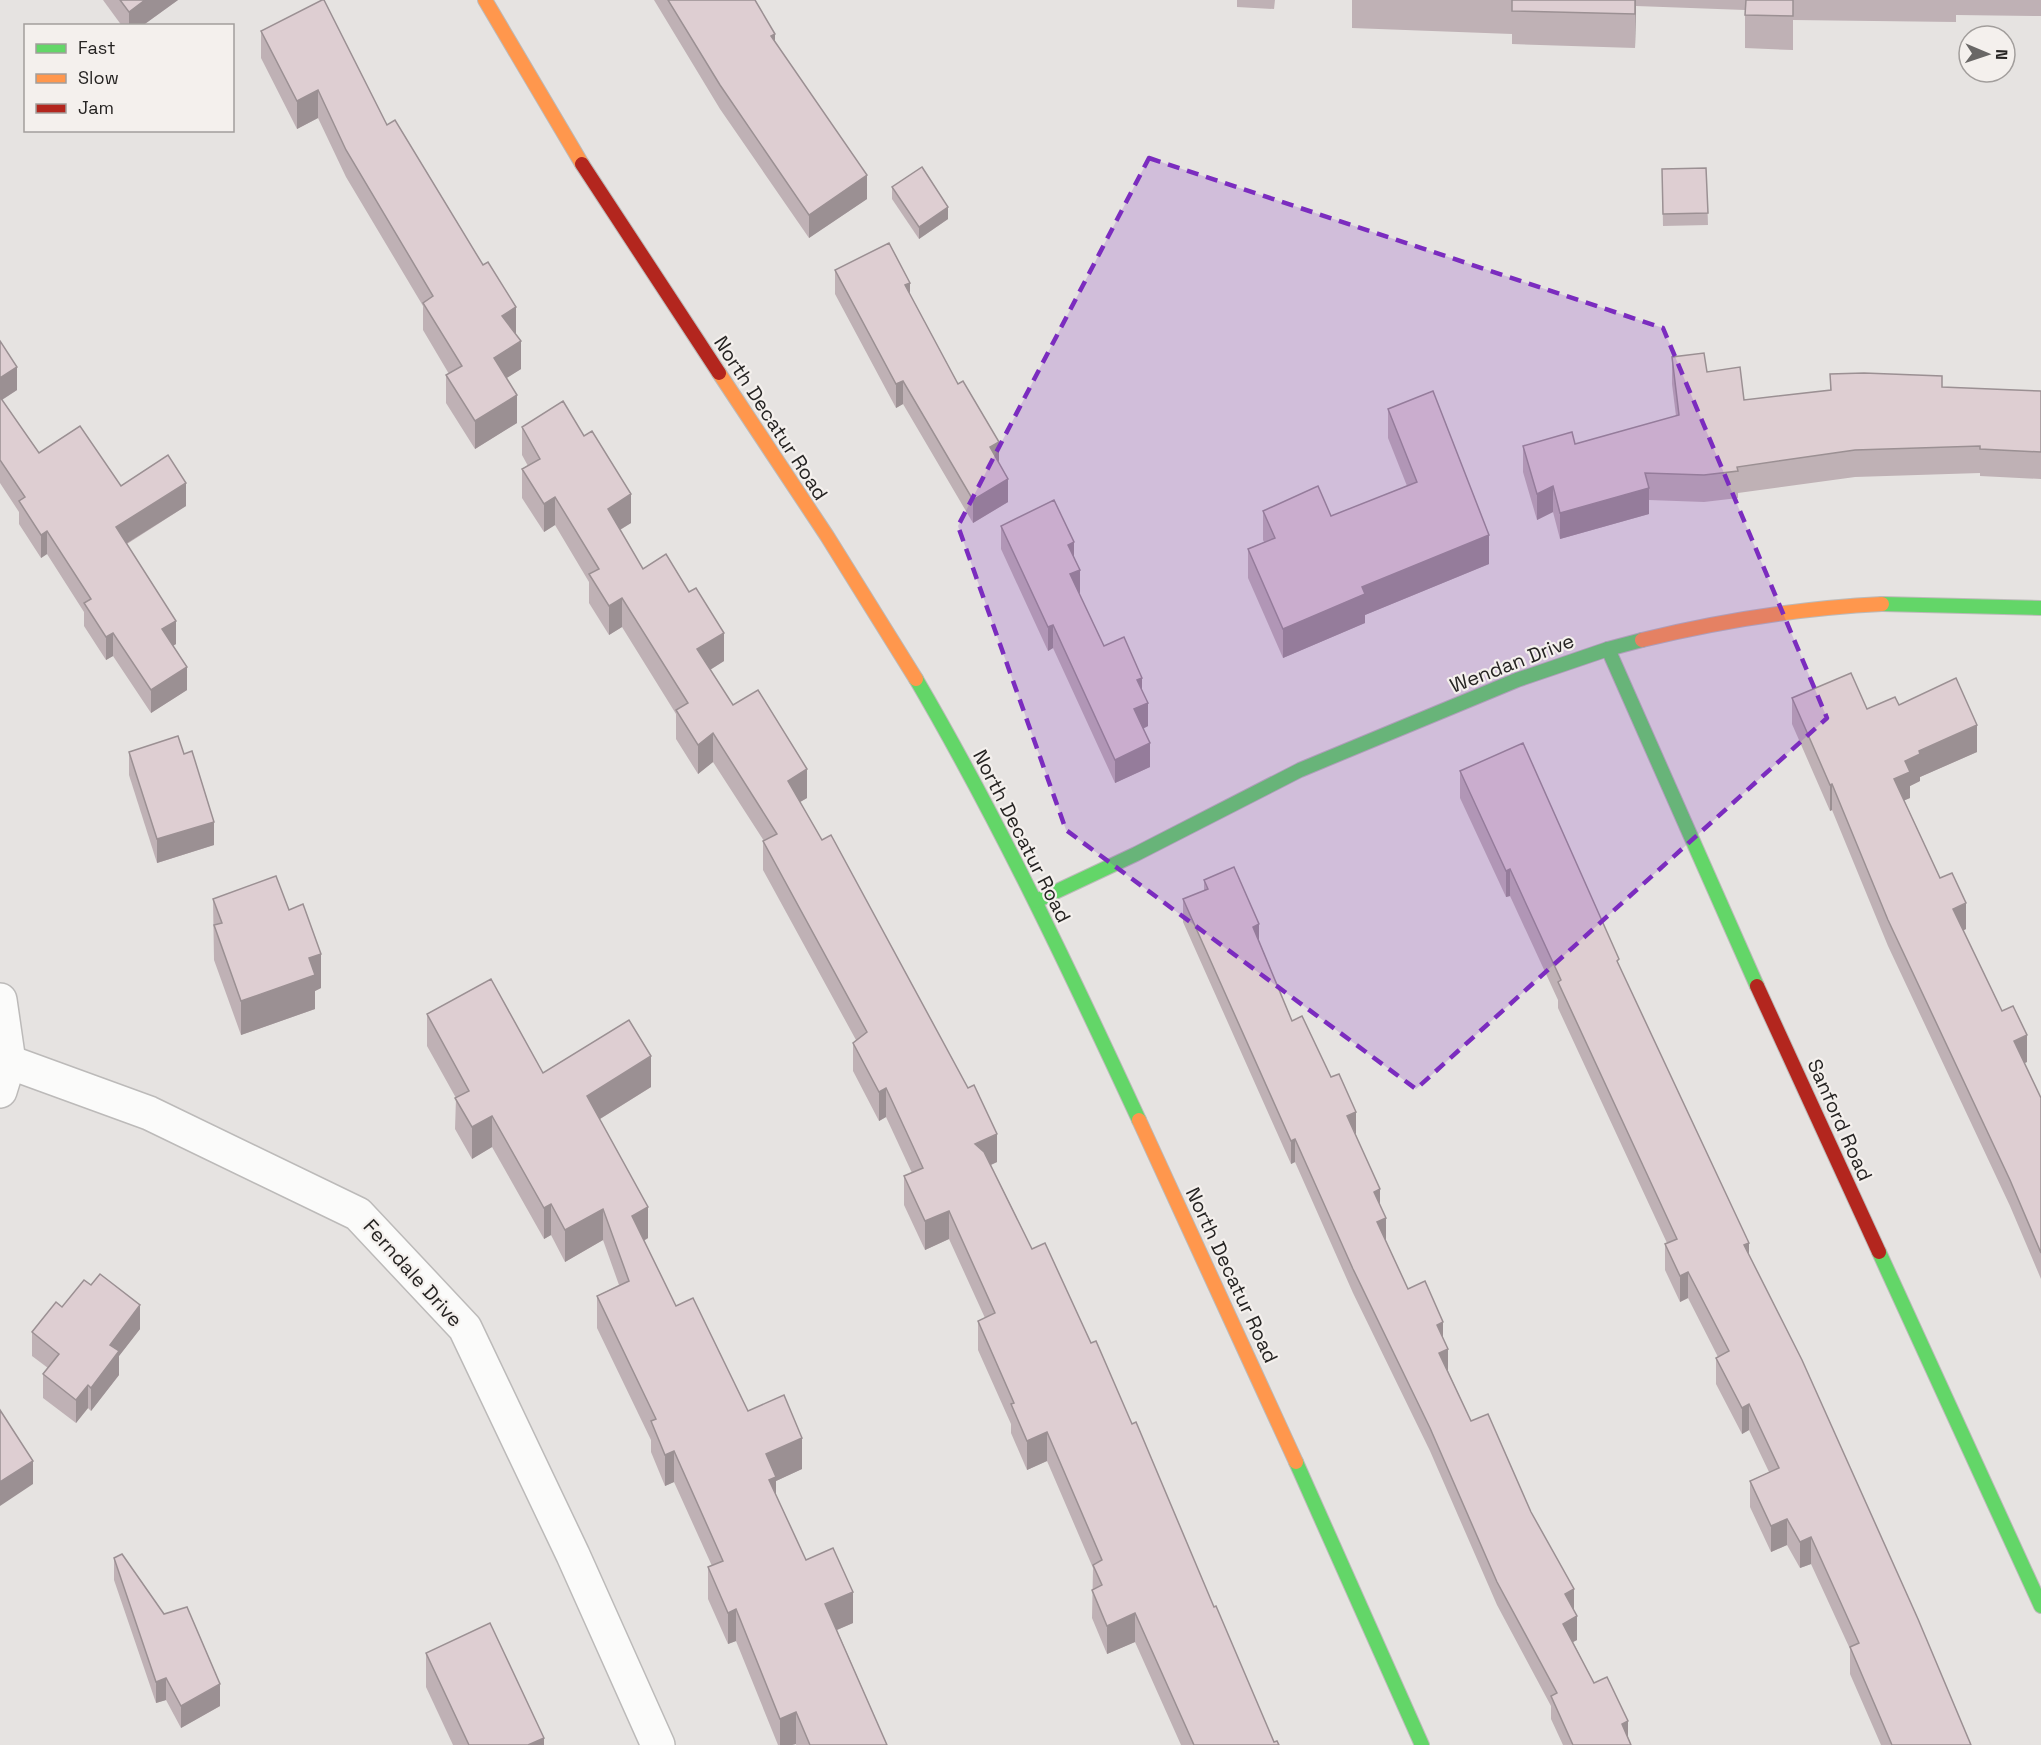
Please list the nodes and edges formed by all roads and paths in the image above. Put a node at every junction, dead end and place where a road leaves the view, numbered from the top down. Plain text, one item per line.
1 (485, 0) edge
2 (2041, 608) edge
3 (1608, 649) junction
4 (1036, 900) junction
5 (0, 1000) edge
6 (4, 1076) edge
7 (2041, 1606) edge
8 (657, 1745) edge
9 (1422, 1745) edge

1 - 4 street, North Decatur Road
2 - 3 street, Wendan Drive
3 - 4 street, Wendan Drive
3 - 7 street, Sanford Road
4 - 9 street, North Decatur Road
5 - 6 street
6 - 8 street, Ferndale Drive

